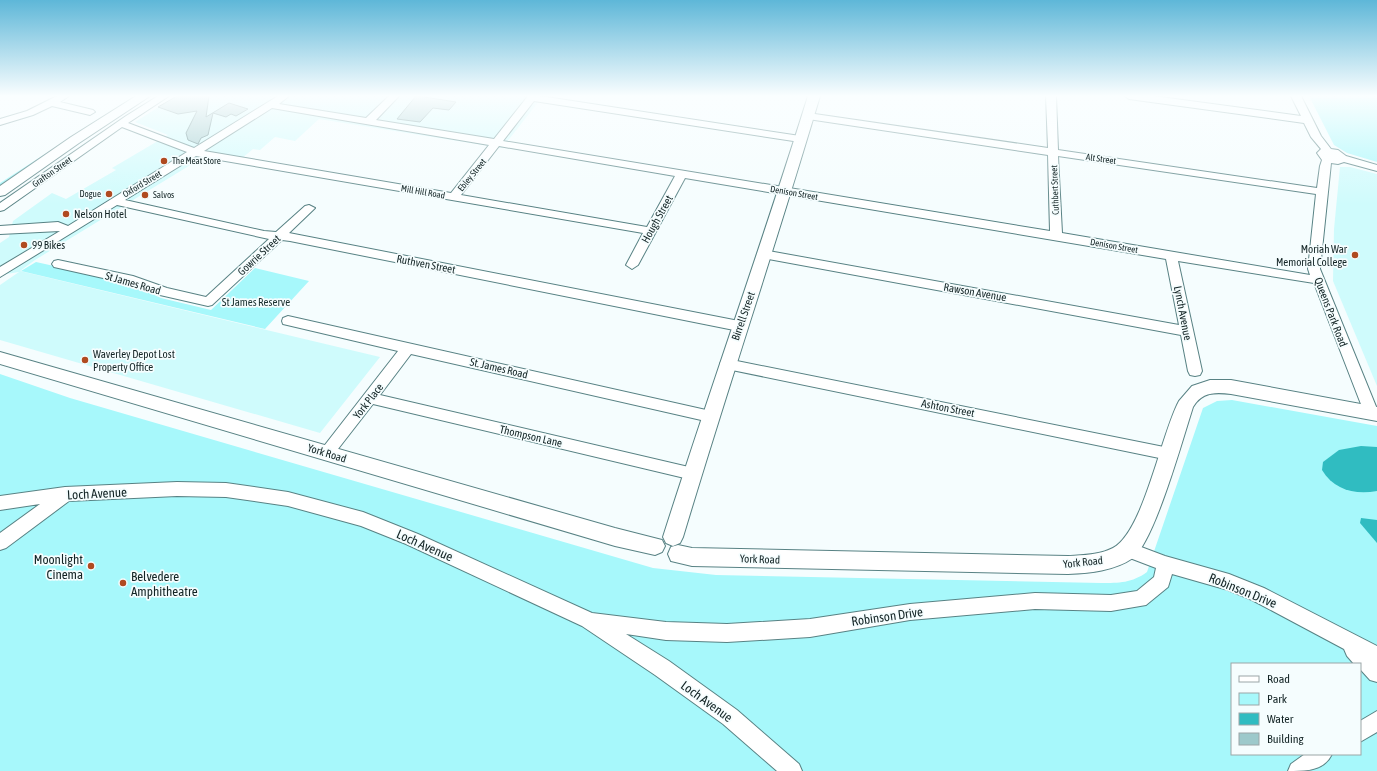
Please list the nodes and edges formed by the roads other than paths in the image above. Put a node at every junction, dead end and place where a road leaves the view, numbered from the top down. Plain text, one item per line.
1 (71, 132) edge
2 (88, 132) edge
3 (110, 132) edge
4 (143, 132) edge
5 (227, 132) edge
6 (430, 132) edge
7 (506, 132) edge
8 (755, 132) edge
9 (802, 132) edge
10 (917, 132) edge
11 (1052, 132) edge
12 (1313, 132) edge
13 (800, 139) junction
14 (498, 143) junction
15 (195, 152) junction
16 (1053, 152) junction
17 (1328, 155) junction
18 (1377, 168) edge
19 (682, 173) junction
20 (0, 178) edge
21 (784, 191) junction
22 (0, 192) edge
23 (1322, 192) junction
24 (454, 197) junction
25 (114, 201) junction
26 (0, 208) edge
27 (309, 208) dead end
28 (0, 230) edge
29 (69, 230) junction
30 (651, 231) junction
31 (279, 236) junction
32 (1056, 236) junction
33 (763, 254) junction
34 (1171, 256) junction
35 (58, 264) dead end
36 (632, 265) dead end
37 (0, 273) edge
38 (1318, 280) junction
39 (208, 302) joint
40 (288, 321) dead end
41 (739, 326) junction
42 (1187, 331) junction
43 (408, 348) junction
44 (0, 358) edge
45 (727, 364) junction
46 (1195, 371) dead end
47 (370, 398) junction
48 (1374, 413) edge
49 (710, 416) junction
50 (326, 454) junction
51 (1169, 454) junction
52 (693, 474) junction
53 (65, 494) junction
54 (0, 503) edge
55 (0, 542) edge
56 (675, 545) junction
57 (1128, 550) junction
58 (1165, 564) junction
59 (588, 620) junction
60 (1319, 625) junction
61 (1377, 656) edge
62 (1377, 673) edge
63 (1377, 721) edge
64 (1361, 731) edge
65 (1321, 755) edge
66 (792, 771) edge
67 (1298, 771) edge

1 - 20 main road
2 - 22 main road
3 - 26 street, Grafton Street
4 - 15 street, Mill Hill Road
5 - 15 street, Oxford Street
6 - 14 street, Denison Street
7 - 14 street, Ebley Street
8 - 13 street
9 - 13 main road, Birrell Street
10 - 16 street, Alt Street
11 - 16 street, Cuthbert Street
12 - 17 street
13 - 21 main road, Birrell Street
14 - 19 street, Denison Street
14 - 24 street, Ebley Street
15 - 24 street, Mill Hill Road
15 - 25 street, Oxford Street
16 - 23 street, Alt Street
16 - 32 street, Cuthbert Street
17 - 18 street
17 - 23 street, Queens Park Road
19 - 21 street, Denison Street
19 - 30 street, Hough Street
21 - 32 street, Denison Street
21 - 33 main road, Birrell Street
23 - 38 street, Queens Park Road
24 - 30 street, Mill Hill Road
25 - 29 street, Oxford Street
25 - 31 street, Ruthven Street
27 - 31 street, Gowrie Street
28 - 29 street
29 - 37 street, Oxford Street
30 - 36 street, Hough Street
31 - 39 street, Gowrie Street
31 - 41 street, Ruthven Street
32 - 34 street, Denison Street
33 - 41 main road, Birrell Street
33 - 42 street, Rawson Avenue
34 - 38 street, Denison Street
34 - 42 street, Lynch Avenue
35 - 39 street, St James Road
38 - 48 street, Queens Park Road
40 - 43 street, St. James Road
41 - 45 main road, Birrell Street
42 - 46 street, Lynch Avenue
43 - 47 street, York Place
43 - 49 street, St. James Road
44 - 50 main road, York Road
45 - 49 main road, Birrell Street
45 - 51 street, Ashton Street
47 - 50 street, York Place
47 - 52 street, Thompson Lane
48 - 51 main road
49 - 52 main road, Birrell Street
50 - 56 main road, York Road
51 - 57 main road
52 - 56 main road, Birrell Street
53 - 54 street, Loch Avenue
53 - 55 street
53 - 59 street, Loch Avenue
56 - 57 main road, York Road
57 - 58 street, Robinson Drive
58 - 59 street, Robinson Drive
58 - 60 street, Robinson Drive
59 - 66 street, Loch Avenue
60 - 61 street, Robinson Drive
60 - 62 street, Robinson Drive
63 - 64 street
65 - 67 street

